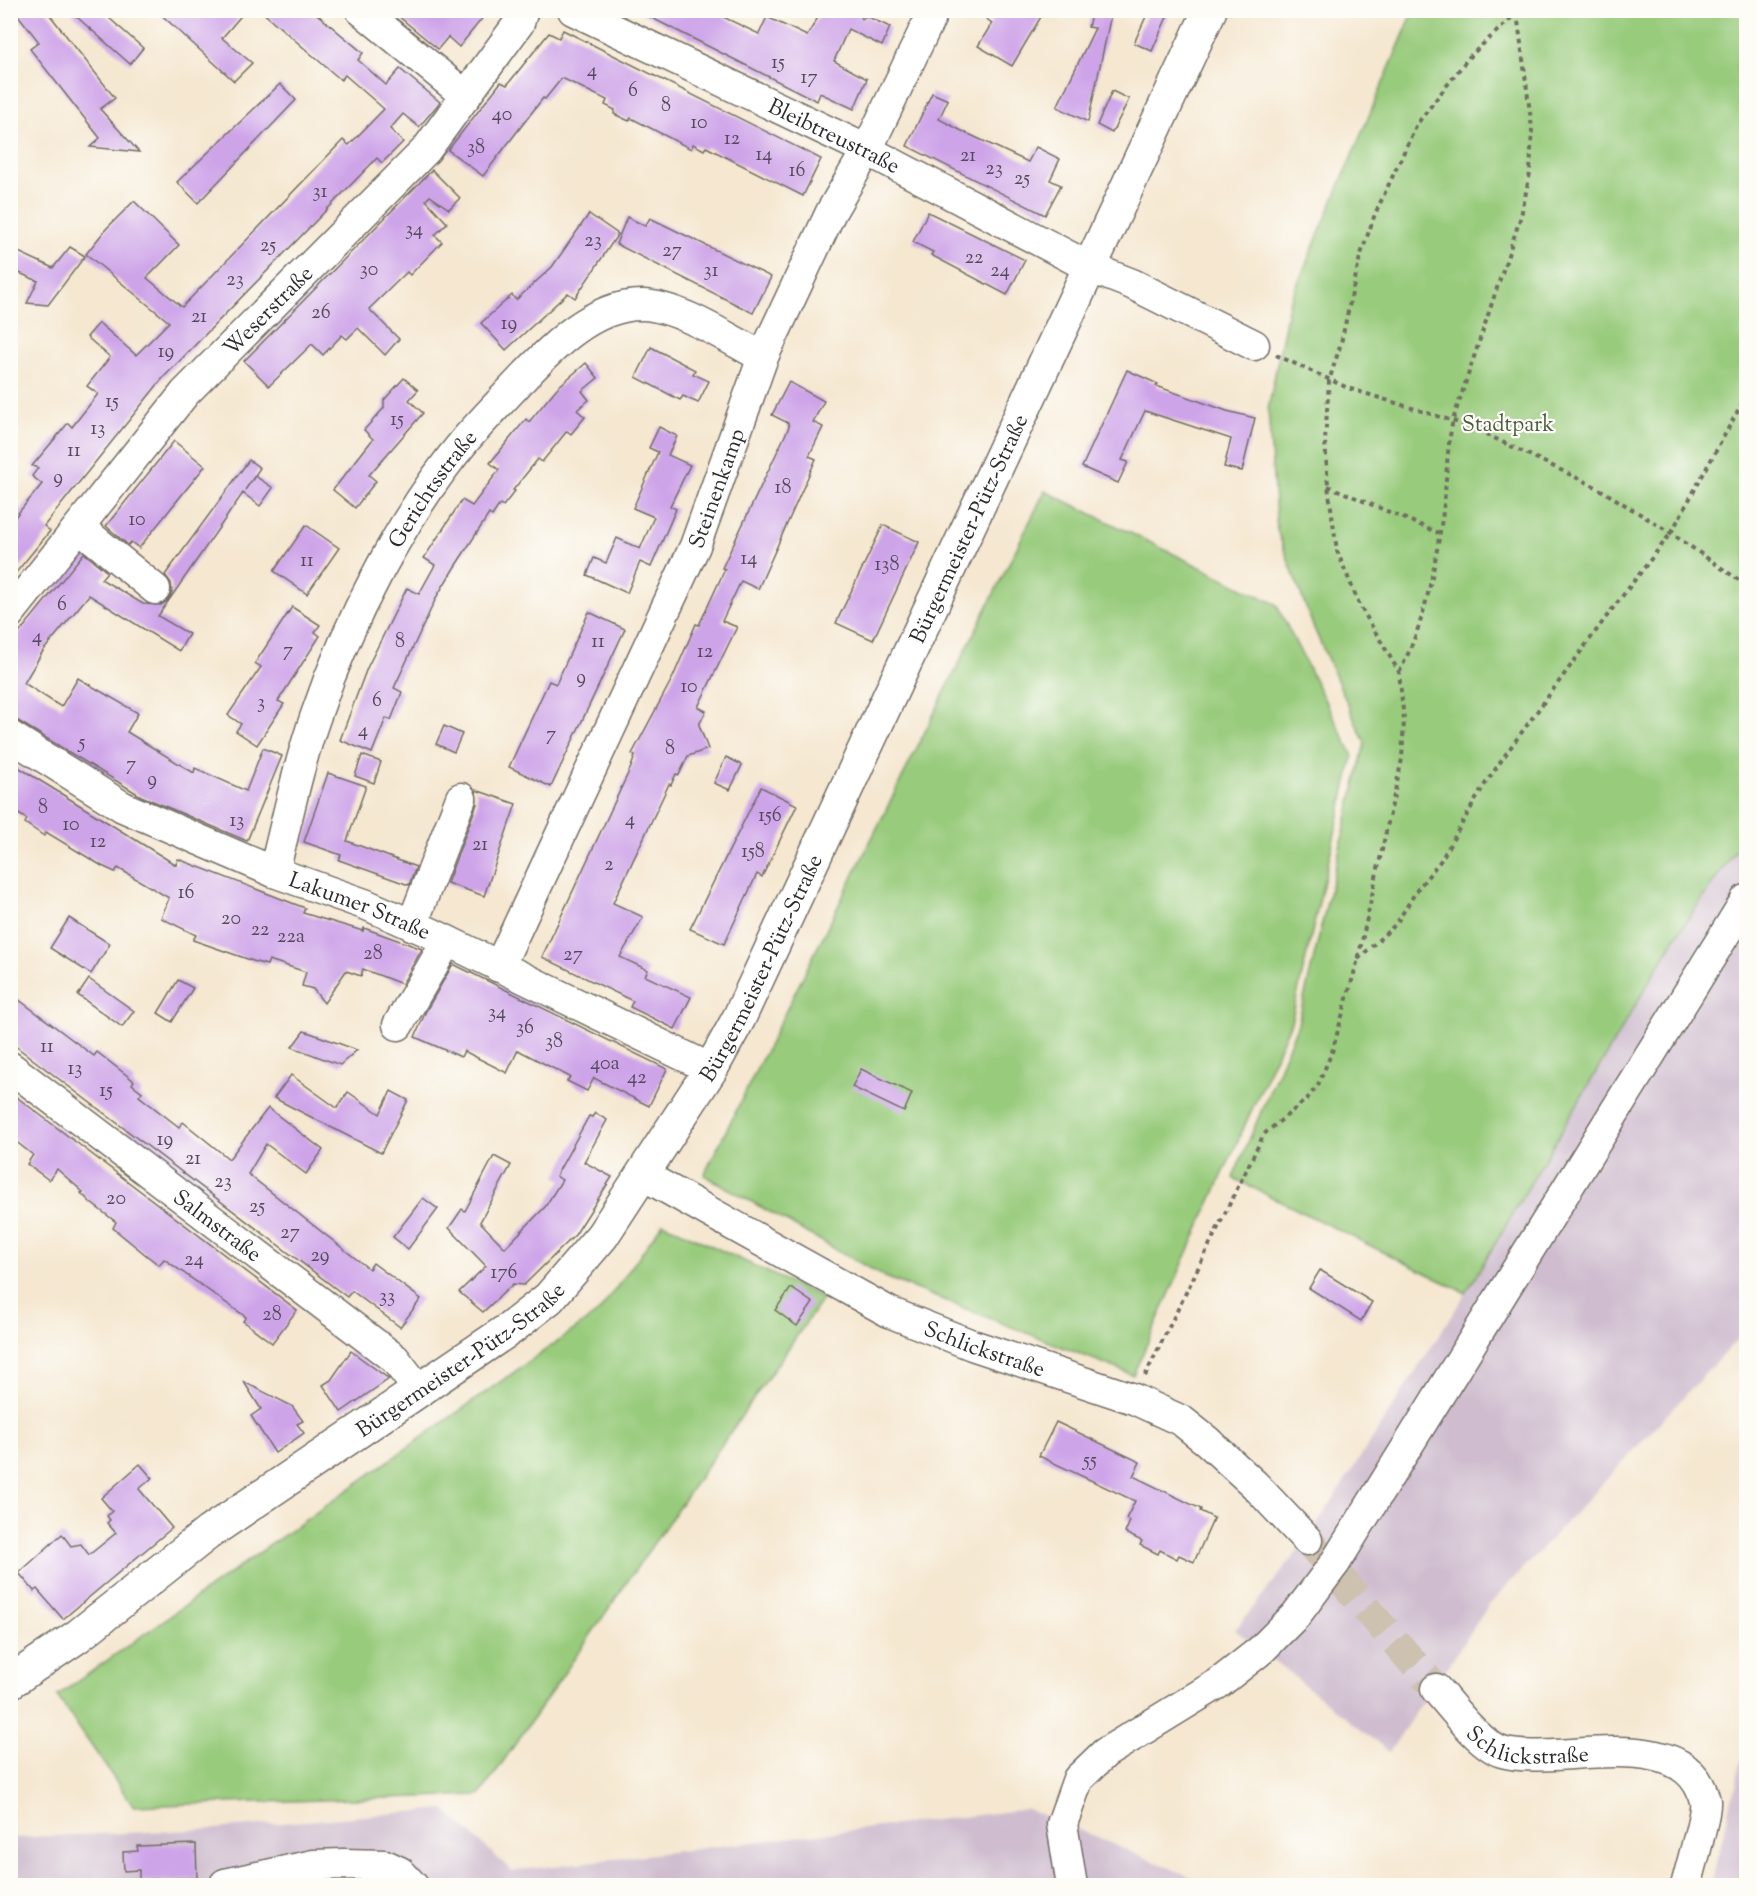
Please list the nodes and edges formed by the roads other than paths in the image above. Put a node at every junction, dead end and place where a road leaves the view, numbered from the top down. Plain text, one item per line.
1 (361, 10) edge
2 (523, 10) edge
3 (573, 10) edge
4 (934, 10) edge
5 (1210, 10) edge
6 (466, 96) junction
7 (867, 150) junction
8 (1091, 268) junction
9 (1254, 345) road end
10 (763, 357) junction
11 (79, 527) junction
12 (155, 589) dead end
13 (10, 613) edge
14 (10, 736) edge
15 (461, 798) dead end
16 (274, 872) junction
17 (1746, 900) edge
18 (412, 925) junction
19 (447, 941) junction
20 (499, 967) junction
21 (398, 1025) dead end
22 (10, 1067) edge
23 (711, 1069) junction
24 (643, 1175) junction
25 (418, 1389) junction
26 (1307, 1540) tunnel mouth
27 (10, 1682) edge
28 (1436, 1689) tunnel mouth
29 (225, 1884) edge
30 (413, 1886) edge
31 (1072, 1886) edge
32 (1686, 1886) edge

1 - 6 street
2 - 6 street, Weserstraße
3 - 7 street, Bleibtreustraße
4 - 7 street, Steinenkamp
5 - 8 main road, Bürgermeister-Pütz-Straße
6 - 11 street, Weserstraße
7 - 8 street, Bleibtreustraße
7 - 10 street, Steinenkamp
8 - 9 street, Bleibtreustraße
8 - 23 main road, Bürgermeister-Pütz-Straße
10 - 16 street, Gerichtsstraße
10 - 20 street, Steinenkamp
11 - 12 street
11 - 13 street, Weserstraße
14 - 16 street, Lakumer Straße
15 - 18 street
16 - 18 street, Lakumer Straße
17 - 31 street
18 - 19 street, Lakumer Straße
19 - 20 street, Lakumer Straße
19 - 21 street
20 - 23 street, Lakumer Straße
22 - 25 street, Salmstraße
23 - 24 main road, Bürgermeister-Pütz-Straße
24 - 25 main road, Bürgermeister-Pütz-Straße
24 - 26 street, Schlickstraße
25 - 27 main road, Bürgermeister-Pütz-Straße
28 - 32 street, Schlickstraße
29 - 30 street

